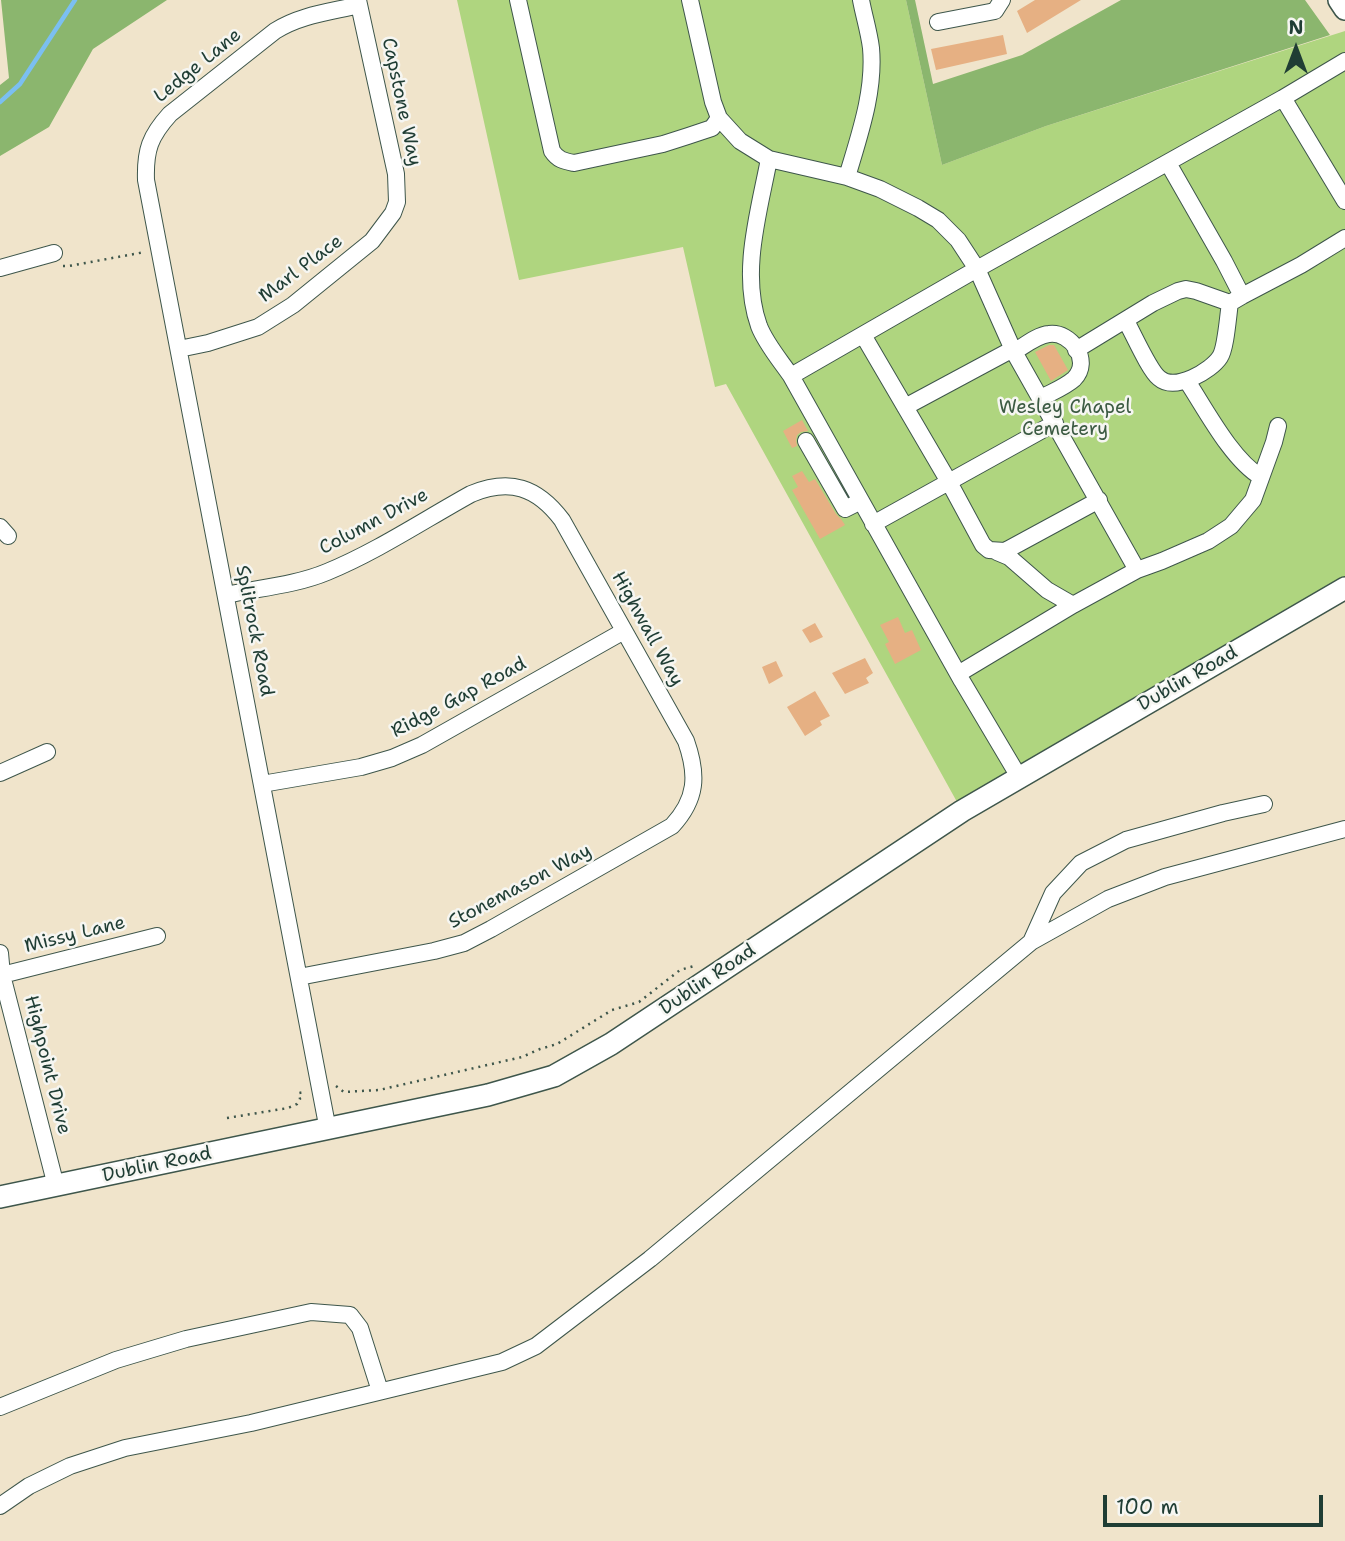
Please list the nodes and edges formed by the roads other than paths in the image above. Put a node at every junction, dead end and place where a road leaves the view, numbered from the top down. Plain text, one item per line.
1 (518, 0) edge
2 (691, 0) edge
3 (861, 0) edge
4 (1002, 0) edge
5 (1339, 0) edge
6 (358, 3) edge
7 (1345, 9) edge
8 (938, 22) dead end
9 (1345, 61) edge
10 (1283, 98) junction
11 (719, 118) junction
12 (150, 141) joint
13 (769, 159) junction
14 (1168, 163) junction
15 (847, 177) junction
16 (1345, 201) edge
17 (393, 213) joint
18 (1345, 238) edge
19 (54, 253) road end
20 (0, 268) edge
21 (977, 269) junction
22 (1236, 299) junction
23 (1126, 321) junction
24 (863, 335) junction
25 (178, 349) junction
26 (1014, 350) junction
27 (1076, 350) junction
28 (791, 376) junction
29 (1187, 381) junction
30 (1041, 398) junction
31 (905, 407) junction
32 (1055, 422) junction
33 (1278, 426) dead end
34 (829, 443) junction
35 (1261, 477) junction
36 (950, 482) junction
37 (538, 495) joint
38 (1099, 500) junction
39 (861, 501) junction
40 (873, 524) junction
41 (998, 552) junction
42 (1137, 570) junction
43 (1345, 589) edge
44 (226, 595) junction
45 (1073, 605) junction
46 (624, 631) junction
47 (958, 674) junction
48 (47, 752) dead end
49 (0, 773) edge
50 (1019, 777) junction
51 (262, 784) junction
52 (692, 793) joint
53 (1264, 804) dead end
54 (1345, 829) edge
55 (157, 936) dead end
56 (1031, 942) junction
57 (0, 953) edge
58 (2, 975) junction
59 (299, 977) junction
60 (327, 1130) junction
61 (56, 1186) junction
62 (0, 1197) edge
63 (380, 1391) junction
64 (0, 1406) edge
65 (0, 1506) edge

1 - 11 street
2 - 11 street
3 - 15 street
4 - 8 street
5 - 7 main road
6 - 12 street, Ledge Lane
6 - 17 street, Capstone Way
9 - 10 street
10 - 14 street
10 - 16 street
11 - 13 street
12 - 25 street, Splitrock Road
13 - 15 street
13 - 28 street
14 - 21 street
14 - 22 street
15 - 21 street
17 - 25 street, Marl Place
18 - 22 street
19 - 20 street
21 - 24 street
21 - 26 street
22 - 23 street
22 - 29 street
23 - 27 street
23 - 29 street
24 - 28 street
24 - 31 street
25 - 44 street, Splitrock Road
26 - 27 street
26 - 30 street
26 - 31 street
27 - 30 street
28 - 34 street
29 - 35 street
30 - 32 street
31 - 36 street
32 - 36 street
32 - 38 street
33 - 35 street
34 - 39 street
34 - 39 street
35 - 42 street
36 - 40 street
36 - 41 street
37 - 44 street, Column Drive
37 - 46 street, Highwall Way
38 - 41 street
38 - 42 street
39 - 40 street
40 - 47 street
41 - 45 street
42 - 45 street
43 - 50 main road, Dublin Road
44 - 51 street, Splitrock Road
45 - 47 street
46 - 51 street, Ridge Gap Road
46 - 52 street, Highwall Way
47 - 50 street
48 - 49 street
50 - 60 main road, Dublin Road
51 - 59 street, Splitrock Road
52 - 59 street, Stonemason Way
53 - 56 street
54 - 56 street
55 - 58 street, Missy Lane
56 - 63 street
57 - 58 street, Highpoint Drive
58 - 61 street, Highpoint Drive
59 - 60 street, Splitrock Road
60 - 61 main road, Dublin Road
61 - 62 main road, Dublin Road
63 - 64 street
63 - 65 street

